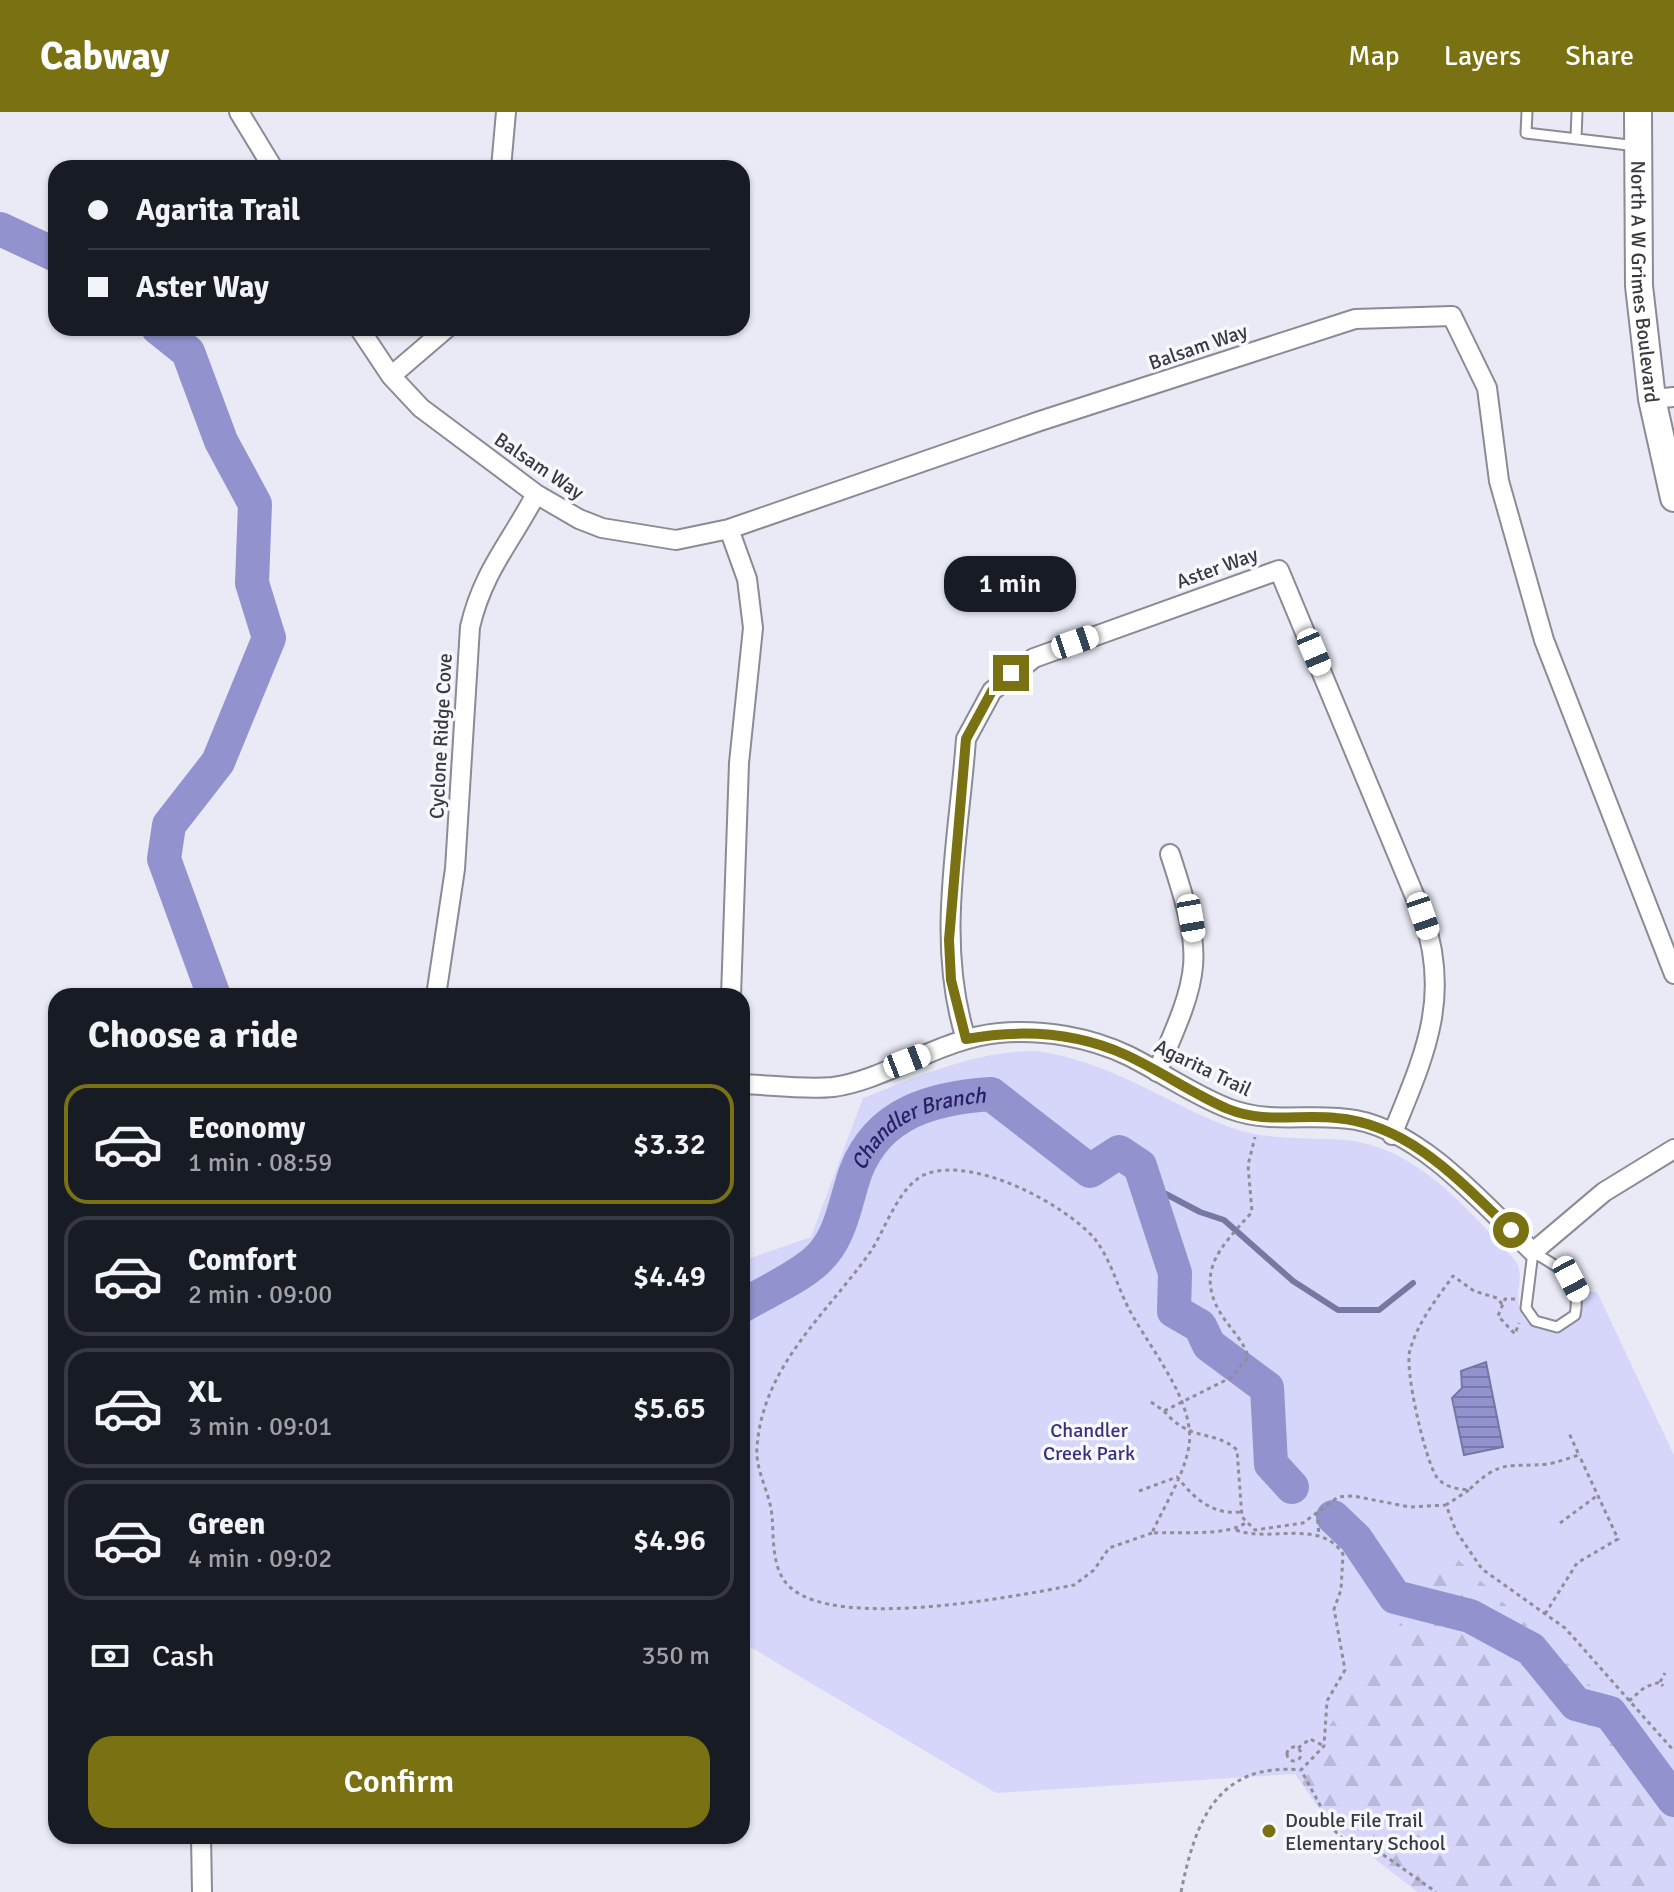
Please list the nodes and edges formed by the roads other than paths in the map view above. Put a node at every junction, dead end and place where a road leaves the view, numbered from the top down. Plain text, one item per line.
1 (239, 112) edge
2 (506, 112) edge
3 (1527, 112) edge
4 (1577, 112) edge
5 (1638, 112) edge
6 (1576, 138) junction
7 (1638, 146) junction
8 (268, 160) edge
9 (502, 160) edge
10 (364, 336) edge
11 (438, 336) edge
12 (391, 376) junction
13 (1663, 398) edge
14 (536, 494) junction
15 (1674, 498) edge
16 (729, 529) junction
17 (1170, 854) dead end
18 (1674, 974) edge
19 (437, 988) edge
20 (731, 988) edge
21 (966, 1039) junction
22 (1157, 1072) junction
23 (750, 1084) edge
24 (1392, 1135) junction
25 (1674, 1149) edge
26 (1533, 1252) junction
27 (201, 1844) edge
28 (202, 1892) edge

1 - 8 street
2 - 9 street
3 - 6 lane
4 - 6 lane
5 - 7 main road, North A W Grimes Boulevard
6 - 7 lane
7 - 13 main road, North A W Grimes Boulevard
10 - 12 street, Balsam Way
11 - 12 street
12 - 14 street, Balsam Way
13 - 15 main road, North A W Grimes Boulevard
14 - 16 street, Balsam Way
14 - 19 street, Cyclone Ridge Cove
16 - 18 street, Balsam Way
16 - 20 street
17 - 22 street
21 - 22 street, Agarita Trail
21 - 23 street, Agarita Trail
21 - 24 street, Aster Way
22 - 24 street, Agarita Trail
24 - 26 street, Agarita Trail
25 - 26 street
26 - 26 lane
27 - 28 street

